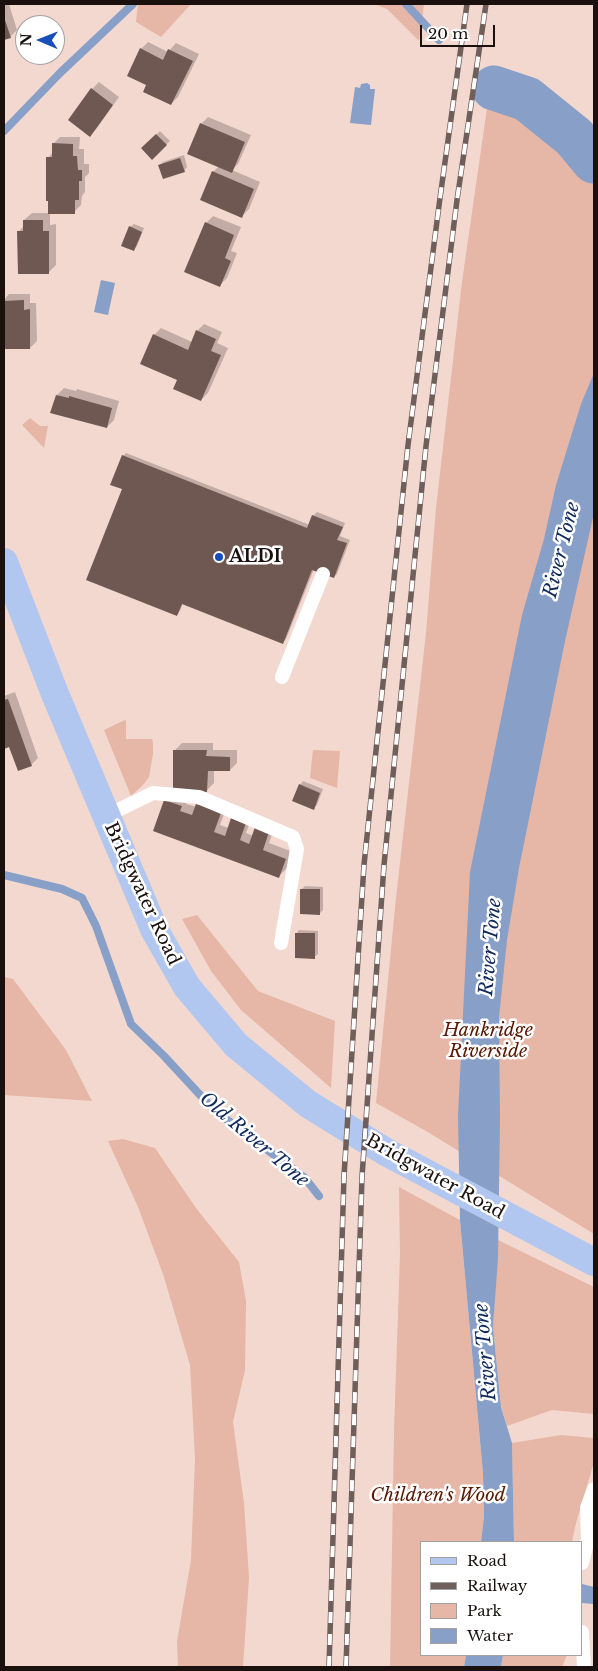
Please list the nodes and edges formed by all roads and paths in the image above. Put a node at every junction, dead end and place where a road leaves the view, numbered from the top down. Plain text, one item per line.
1 (4, 562) edge
2 (323, 574) dead end
3 (282, 677) dead end
4 (106, 816) junction
5 (281, 943) dead end
6 (594, 1262) edge
7 (594, 1489) edge
8 (583, 1559) edge
9 (583, 1650) edge
10 (584, 1667) edge

1 - 4 main road, Bridgwater Road
2 - 3 lane
4 - 5 lane
4 - 6 main road, Bridgwater Road
7 - 8 lane
9 - 10 lane

